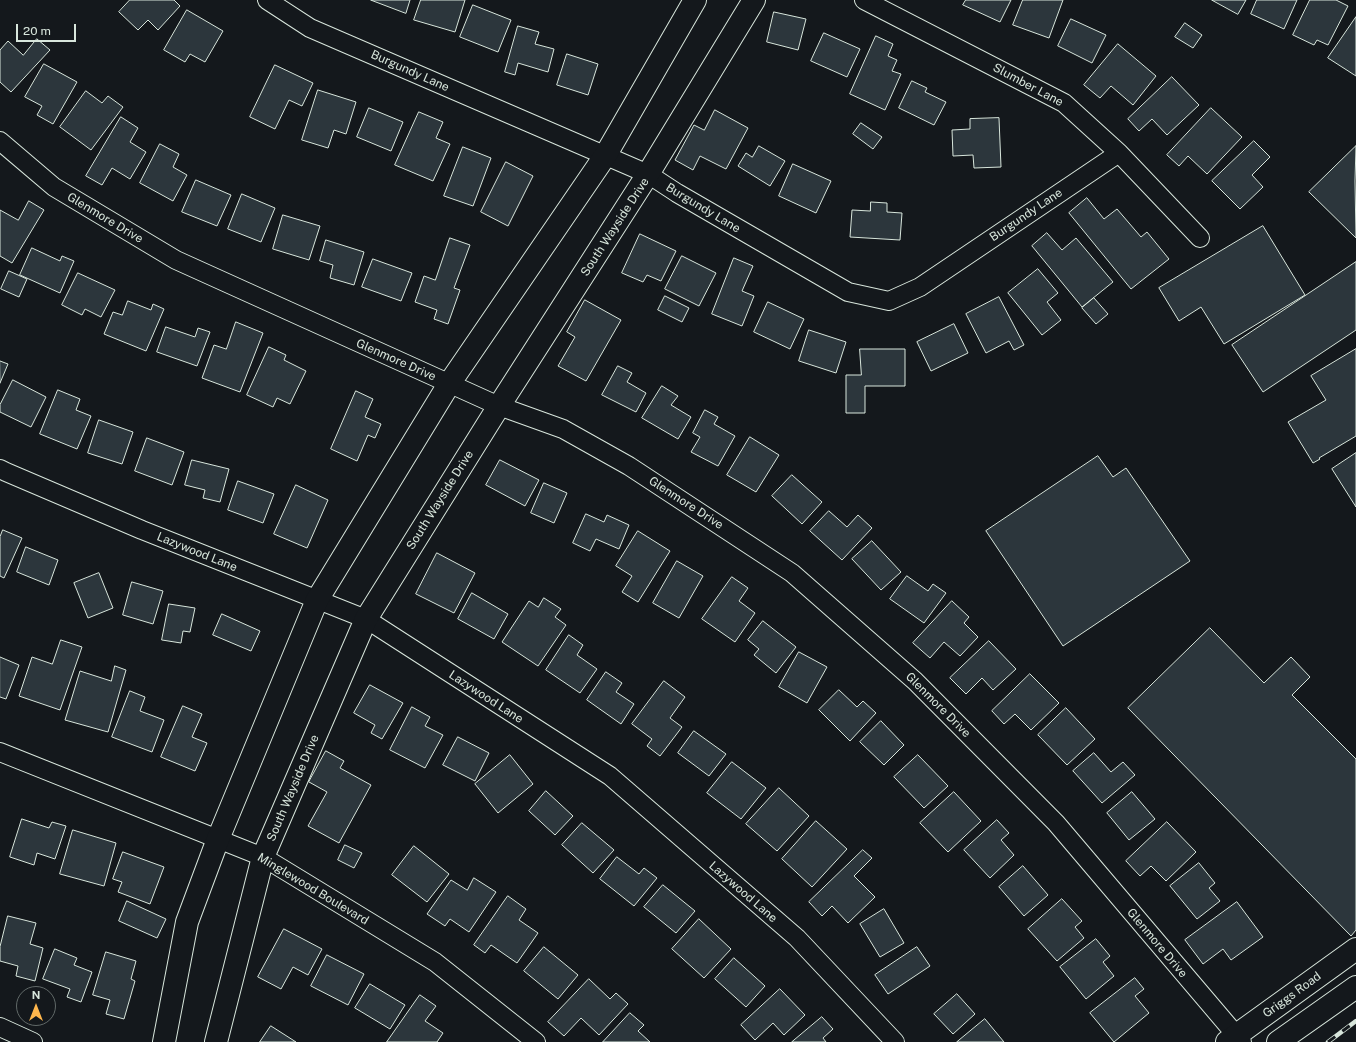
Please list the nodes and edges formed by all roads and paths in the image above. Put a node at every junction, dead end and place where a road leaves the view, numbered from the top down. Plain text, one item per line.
1 (267, 0) edge
2 (695, 0) edge
3 (754, 0) edge
4 (864, 0) edge
5 (0, 142) edge
6 (1119, 152) junction
7 (605, 156) junction
8 (648, 174) junction
9 (1200, 238) dead end
10 (449, 384) junction
11 (499, 406) junction
12 (0, 469) edge
13 (317, 600) junction
14 (366, 619) junction
15 (0, 752) edge
16 (218, 839) junction
17 (263, 857) junction
18 (1356, 949) edge
19 (1356, 987) edge
20 (0, 1028) edge
21 (1235, 1040) edge
22 (33, 1042) edge
23 (164, 1042) edge
24 (216, 1042) edge
25 (536, 1042) edge
26 (896, 1042) edge
27 (1278, 1042) edge

1 - 7 street, Burgundy Lane
2 - 7 main road
3 - 8 main road, South Wayside Drive
4 - 6 street, Slumber Lane
5 - 10 street, Glenmore Drive
6 - 8 street, Burgundy Lane
6 - 9 street, Slumber Lane
7 - 8 street, Burgundy Lane
7 - 10 main road
8 - 11 main road, South Wayside Drive
10 - 11 street, Glenmore Drive
10 - 13 main road
11 - 14 main road, South Wayside Drive
11 - 21 street, Glenmore Drive
12 - 13 street, Lazywood Lane
13 - 14 street, Lazywood Lane
13 - 16 main road
14 - 17 main road, South Wayside Drive
14 - 26 street, Lazywood Lane
15 - 16 street, Minglewood Boulevard
16 - 17 street, Minglewood Boulevard
16 - 23 main road
17 - 24 main road, South Wayside Drive
17 - 25 street, Minglewood Boulevard
18 - 21 main road, Griggs Road
19 - 27 main road
20 - 22 street

